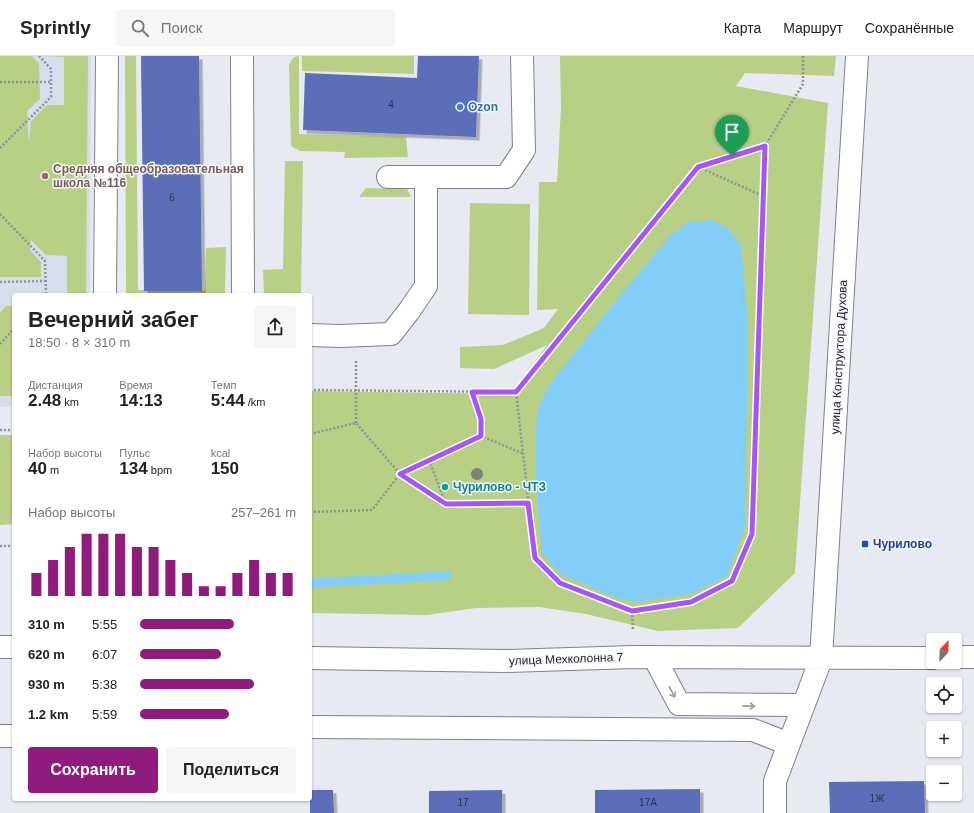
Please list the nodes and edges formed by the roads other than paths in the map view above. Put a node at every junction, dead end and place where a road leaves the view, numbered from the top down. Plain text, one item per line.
1 (107, 56) edge
2 (242, 56) edge
3 (522, 56) edge
4 (857, 56) edge
5 (388, 177) dead end
6 (426, 178) junction
7 (105, 293) edge
8 (244, 293) edge
9 (312, 335) edge
10 (0, 647) edge
11 (12, 647) edge
12 (654, 657) junction
13 (962, 657) edge
14 (974, 657) edge
15 (312, 658) edge
16 (926, 658) edge
17 (821, 659) junction
18 (803, 705) junction
19 (312, 727) edge
20 (0, 736) edge
21 (12, 736) edge
22 (789, 744) junction
23 (774, 813) edge

1 - 7 street
2 - 8 street
3 - 6 street
4 - 17 street, улица Конструктора Духова
5 - 6 street
6 - 9 street
10 - 11 street
12 - 15 street, улица Мехколонна 7
12 - 17 street, улица Мехколонна 7
12 -> 18 street
13 - 14 street
16 - 17 street, улица Мехколонна 7
17 - 18 street, улица Конструктора Духова
18 - 22 street, улица Конструктора Духова
19 - 22 street
20 - 21 street
22 - 23 street, улица Конструктора Духова

